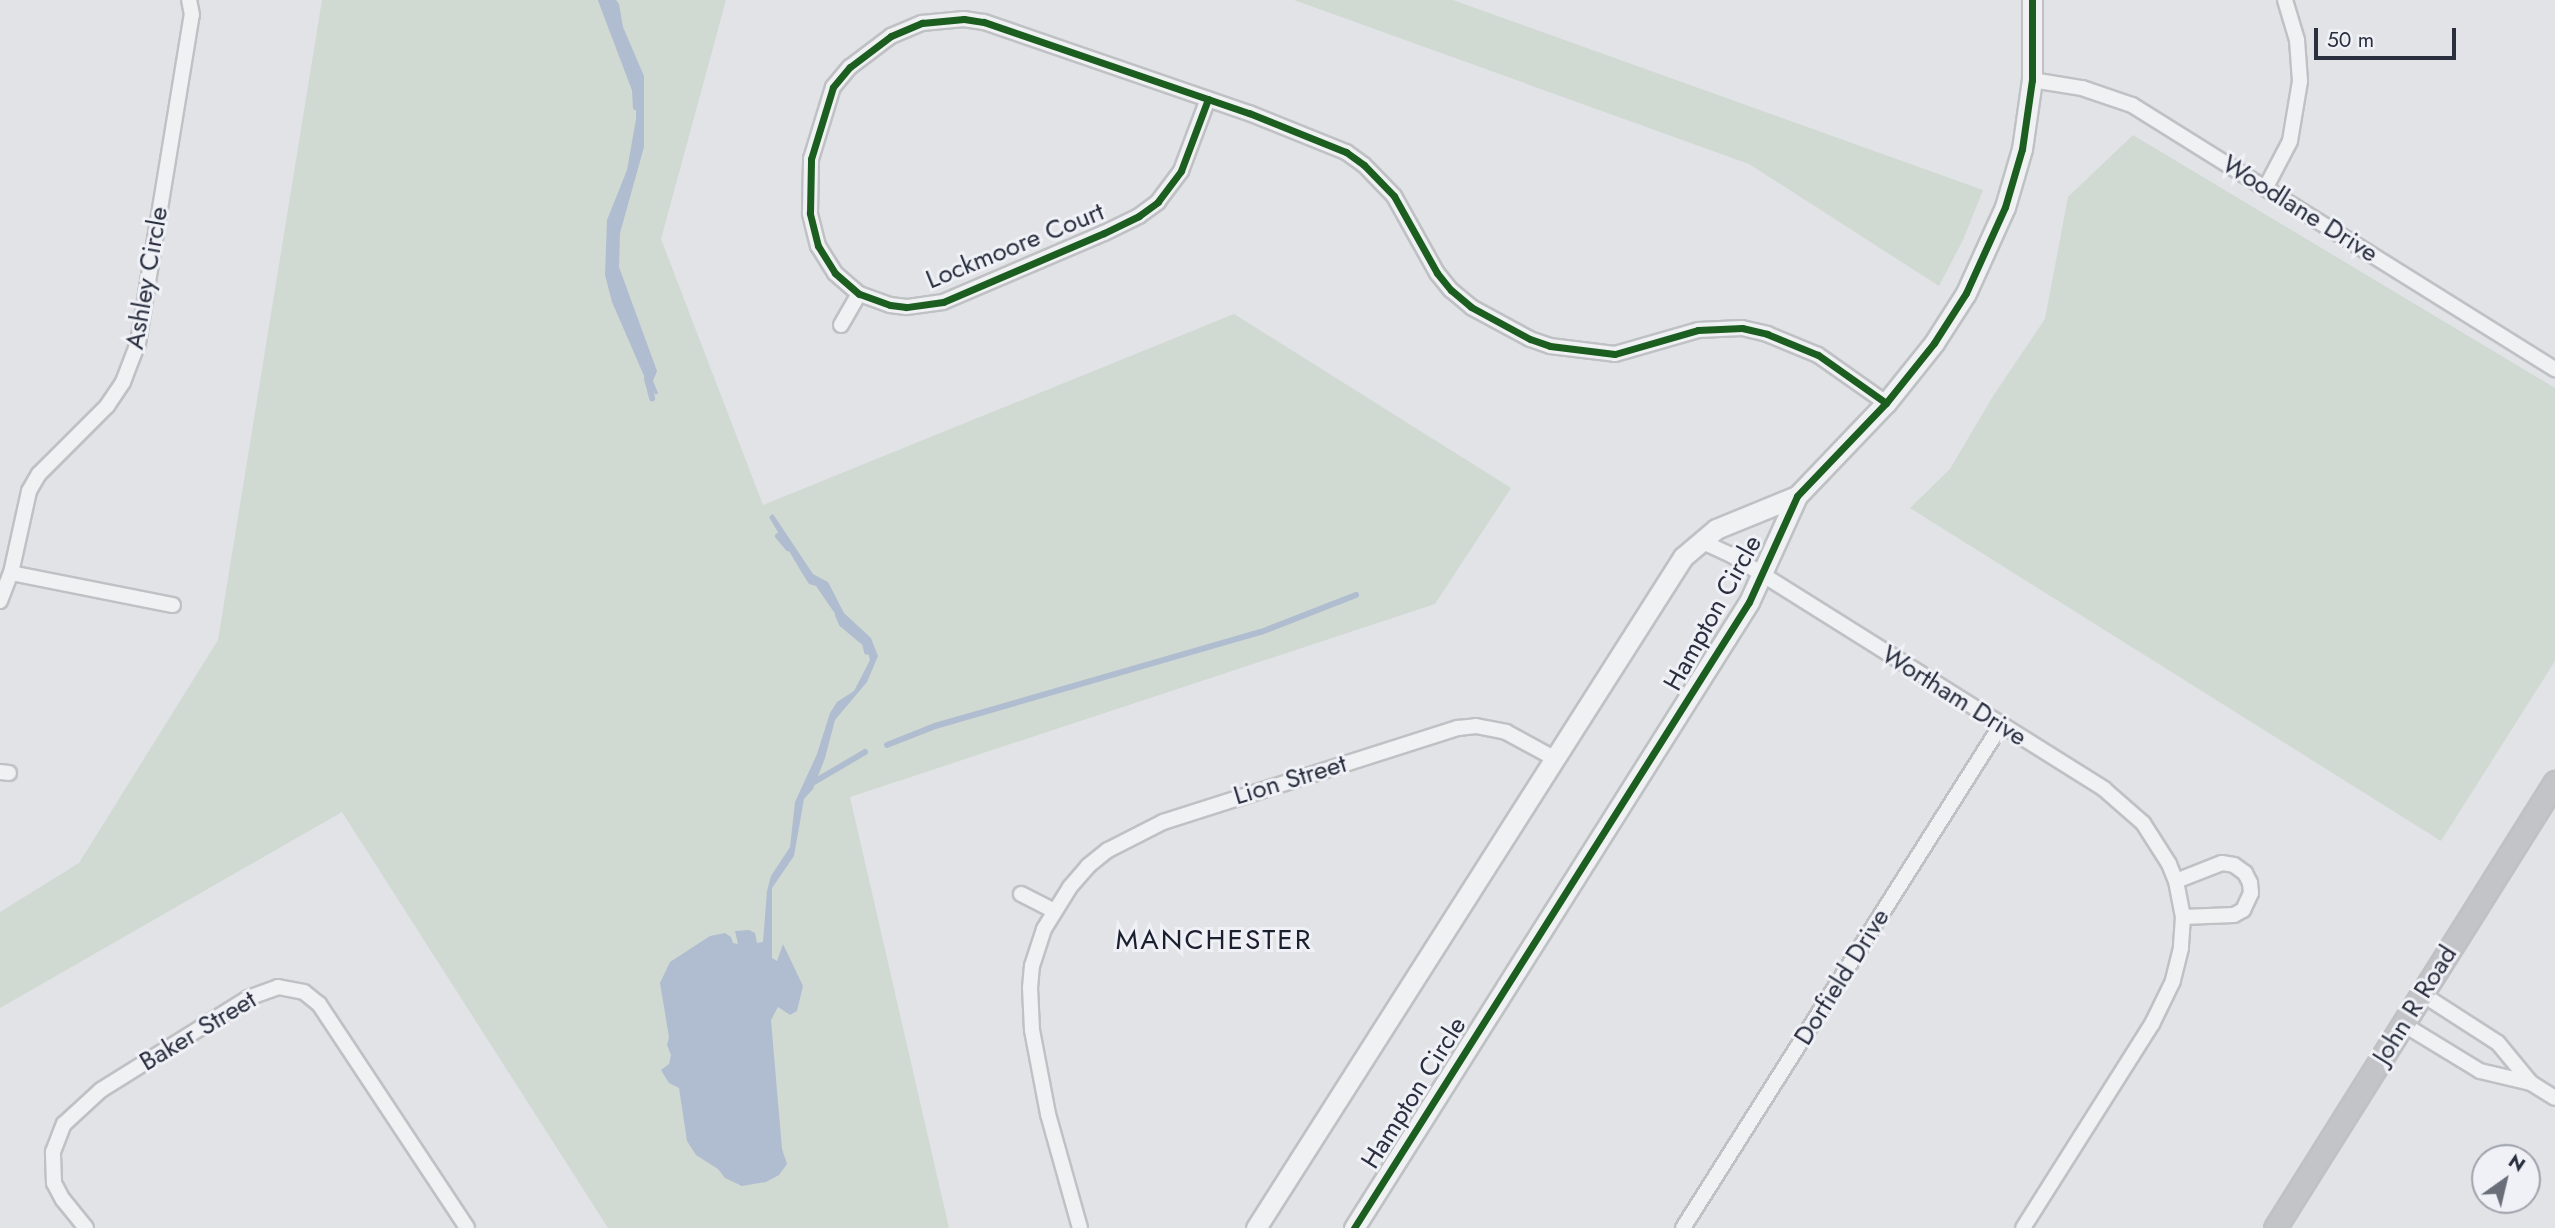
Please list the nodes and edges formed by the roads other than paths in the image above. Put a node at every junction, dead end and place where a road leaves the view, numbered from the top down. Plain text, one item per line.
1 (189, 0) edge
2 (2032, 0) edge
3 (2285, 0) edge
4 (2032, 80) junction
5 (1208, 99) junction
6 (2266, 187) junction
7 (859, 294) junction
8 (841, 325) dead end
9 (2555, 369) edge
10 (1886, 403) junction
11 (1797, 496) junction
12 (1701, 541) junction
13 (11, 573) junction
14 (1763, 577) junction
15 (0, 601) edge
16 (173, 605) dead end
17 (2001, 725) junction
18 (1552, 757) junction
19 (2555, 782) edge
20 (2176, 881) junction
21 (1021, 894) dead end
22 (1054, 910) junction
23 (2182, 918) junction
24 (2422, 994) junction
25 (2403, 1024) junction
26 (2531, 1083) junction
27 (2555, 1098) edge
28 (86, 1228) edge
29 (467, 1228) edge
30 (1080, 1228) edge
31 (1256, 1228) edge
32 (1354, 1228) edge
33 (1683, 1228) edge
34 (2023, 1228) edge
35 (2275, 1228) edge

1 - 13 street, Ashley Circle
2 - 4 street, Hampton Circle
3 - 6 street
4 - 6 street, Woodlane Drive
4 - 10 street, Hampton Circle
5 - 7 street, Lockmoore Court
5 - 7 street, Lockmoore Court
5 - 10 street, Lockmoore Court
6 - 9 street, Woodlane Drive
7 - 8 street
10 - 11 street, Hampton Circle
11 - 12 street, Hampton Circle
11 - 14 street, Hampton Circle
12 - 14 street, Wortham Drive
12 - 18 street, Hampton Circle
13 - 15 street, Ashley Circle
13 - 16 street
14 - 17 street, Wortham Drive
14 - 32 street, Hampton Circle
17 - 20 street, Wortham Drive
17 - 33 street, Dorfield Drive
18 - 22 street, Lion Street
18 - 31 street, Hampton Circle
19 - 24 main road, John R Road
20 - 23 street, Wortham Drive
20 - 23 street
21 - 22 street
22 - 30 street, Lion Street
23 - 34 street, Wortham Drive
24 - 25 main road, John R Road
24 - 26 street
25 - 26 street
25 - 35 main road, John R Road
26 - 27 street
28 - 29 street, Baker Street

